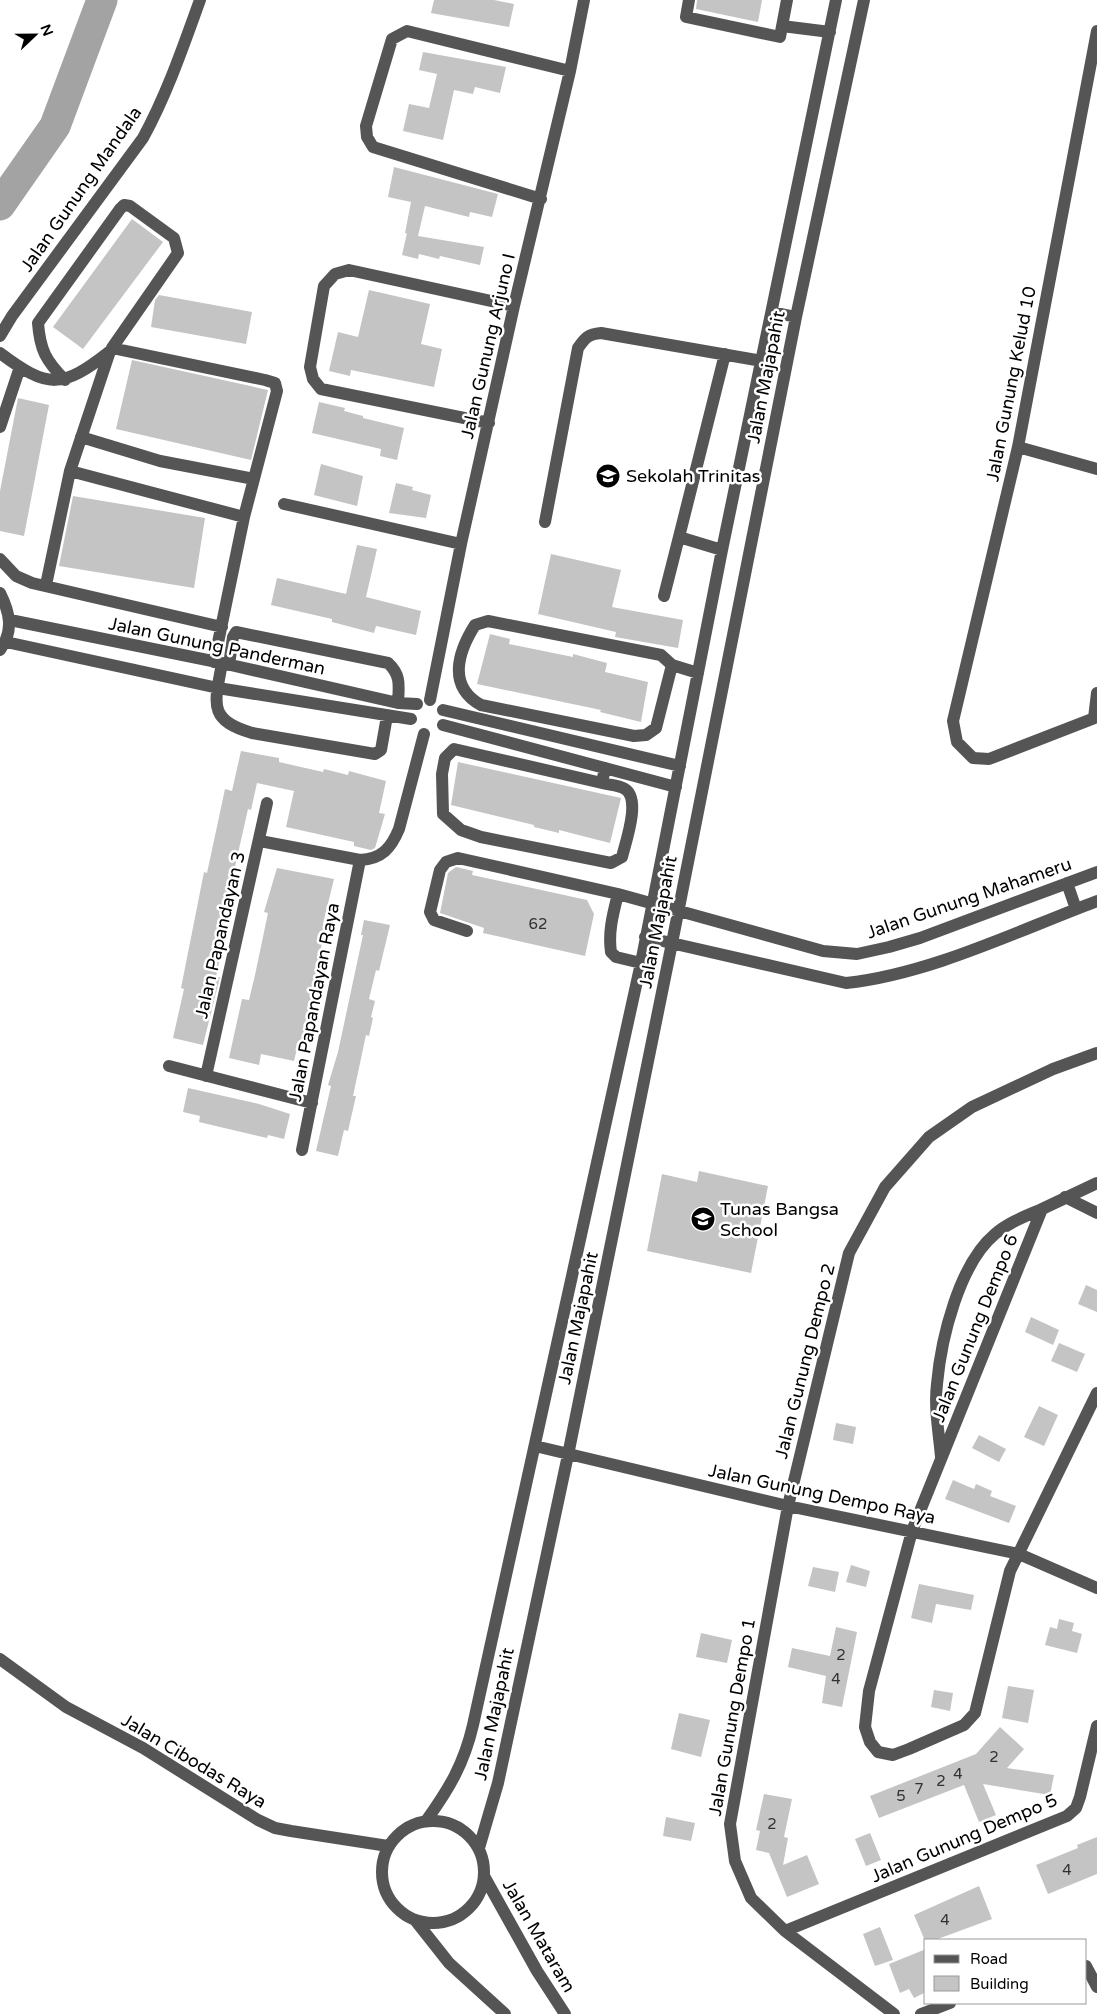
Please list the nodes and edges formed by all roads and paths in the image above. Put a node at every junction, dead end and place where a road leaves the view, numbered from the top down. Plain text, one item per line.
1 (200, 0) edge
2 (584, 0) edge
3 (689, 0) edge
4 (787, 0) edge
5 (836, 0) edge
6 (864, 0) edge
7 (782, 26) junction
8 (1097, 30) edge
9 (830, 32) junction
10 (570, 71) junction
11 (541, 198) junction
12 (514, 306) junction
13 (772, 312) junction
14 (796, 317) junction
15 (0, 336) edge
16 (111, 350) junction
17 (0, 352) edge
18 (725, 354) junction
19 (762, 361) junction
20 (20, 367) junction
21 (65, 380) junction
22 (489, 423) junction
23 (0, 426) edge
24 (81, 436) junction
25 (1018, 447) junction
26 (1097, 469) edge
27 (70, 471) junction
28 (254, 479) junction
29 (284, 504) dead end
30 (244, 517) junction
31 (545, 522) dead end
32 (679, 537) junction
33 (461, 544) junction
34 (722, 550) junction
35 (0, 559) edge
36 (46, 585) junction
37 (0, 592) edge
38 (664, 596) dead end
39 (10, 620) junction
40 (222, 627) junction
41 (3, 646) edge
42 (222, 663) junction
43 (672, 665) junction
44 (698, 673) junction
45 (218, 688) junction
46 (1097, 694) edge
47 (430, 700) junction
48 (398, 702) junction
49 (417, 704) junction
50 (443, 710) junction
51 (387, 716) junction
52 (1095, 718) edge
53 (411, 719) junction
54 (443, 726) junction
55 (424, 734) junction
56 (680, 766) junction
57 (605, 768) junction
58 (602, 783) junction
59 (676, 787) junction
60 (267, 803) dead end
61 (260, 841) junction
62 (360, 860) junction
63 (1097, 872) edge
64 (1067, 883) junction
65 (618, 894) junction
66 (1097, 901) edge
67 (651, 905) junction
68 (1076, 909) junction
69 (678, 911) junction
70 (467, 931) dead end
71 (645, 937) junction
72 (672, 943) junction
73 (641, 963) junction
74 (1097, 1053) edge
75 (169, 1066) dead end
76 (206, 1076) junction
77 (312, 1104) junction
78 (302, 1150) dead end
79 (1097, 1183) edge
80 (1065, 1197) junction
81 (1042, 1209) junction
82 (1097, 1213) edge
83 (1097, 1393) edge
84 (535, 1446) junction
85 (568, 1455) junction
86 (941, 1460) junction
87 (788, 1506) junction
88 (912, 1531) junction
89 (1019, 1554) junction
90 (1097, 1588) edge
91 (0, 1658) edge
92 (1097, 1726) edge
93 (426, 1821) junction
94 (388, 1846) junction
95 (479, 1848) junction
96 (484, 1876) junction
97 (415, 1920) junction
98 (785, 1931) junction
99 (1087, 1968) edge
100 (1097, 1986) edge
101 (947, 2004) edge
102 (505, 2014) edge
103 (564, 2014) edge
104 (894, 2014) edge
105 (920, 2014) edge

1 - 15 street, Jalan Gunung Mandala
2 - 10 street, Jalan Gunung Arjuno I
3 - 7 street
4 - 7 street
5 - 9 street, Jalan Majapahit
6 - 14 street, Jalan Majapahit
7 - 9 street
8 - 25 street, Jalan Gunung Kelud 10
9 - 13 street, Jalan Majapahit
10 - 11 street, Jalan Gunung Arjuno I
10 - 11 street
11 - 12 street, Jalan Gunung Arjuno I
12 - 22 street, Jalan Gunung Arjuno I
12 - 22 street
13 - 14 street
13 - 19 street, Jalan Majapahit
14 - 69 street, Jalan Majapahit
16 - 21 street
16 - 21 street
16 - 24 street
16 - 28 street
17 - 20 street
18 - 19 street
18 - 31 street
18 - 32 street
19 - 34 street, Jalan Majapahit
20 - 21 street
20 - 23 street
22 - 33 street, Jalan Gunung Arjuno I
24 - 27 street
24 - 28 street
25 - 26 street
25 - 52 street, Jalan Gunung Kelud 10
27 - 30 street
27 - 36 street
28 - 30 street
29 - 33 street
30 - 40 street
32 - 34 street
32 - 38 street
33 - 47 street, Jalan Gunung Arjuno I
34 - 44 street, Jalan Majapahit
35 - 36 street
36 - 40 street
37 - 39 street, Jalan Gunung Panderman
39 - 41 street, Jalan Gunung Panderman
39 - 42 street, Jalan Gunung Panderman
40 - 42 street
41 - 45 street, Jalan Gunung Panderman
42 - 45 street
42 - 48 street, Jalan Gunung Panderman
42 - 48 street
43 - 43 street
43 - 44 street
44 - 56 street, Jalan Majapahit
45 - 51 street, Jalan Gunung Panderman
45 - 51 street
46 - 52 street
47 - 49 street, Jalan Gunung Panderman
47 - 50 street
48 - 49 street, Jalan Gunung Panderman
49 - 53 street
50 - 54 street
50 - 56 street
51 - 53 street, Jalan Gunung Panderman
53 - 55 street
54 - 55 street
54 - 57 street
55 - 62 street
56 - 59 street, Jalan Majapahit
57 - 58 street
57 - 59 street
58 - 58 street
59 - 67 street, Jalan Majapahit
60 - 61 street, Jalan Papandayan 3
61 - 62 street
61 - 76 street, Jalan Papandayan 3
62 - 77 street, Jalan Papandayan Raya
63 - 64 street, Jalan Gunung Mahameru
64 - 68 street
64 - 69 street, Jalan Gunung Mahameru
65 - 67 street, Jalan Gunung Mahameru
65 - 70 street, Jalan Gunung Mahameru
65 - 73 street
66 - 68 street
67 - 69 street, Jalan Gunung Mahameru
67 - 71 street, Jalan Majapahit
68 - 72 street
69 - 72 street, Jalan Majapahit
71 - 72 street
71 - 73 street, Jalan Majapahit
72 - 85 street, Jalan Majapahit
73 - 84 street, Jalan Majapahit
74 - 87 street, Jalan Gunung Dempo 2
75 - 76 street
76 - 77 street
77 - 78 street, Jalan Papandayan Raya
79 - 80 street, Jalan Gunung Dempo 6
80 - 81 street, Jalan Gunung Dempo 6
80 - 82 street
81 - 86 street, Jalan Gunung Dempo 6
81 - 86 street, Jalan Gunung Dempo 6
83 - 89 street
84 - 85 street, Jalan Gunung Dempo Raya
84 - 93 street, Jalan Majapahit
85 - 87 street, Jalan Gunung Dempo Raya
85 - 95 street, Jalan Majapahit
86 - 88 street, Jalan Gunung Dempo 6
87 - 88 street, Jalan Gunung Dempo Raya
87 - 98 street, Jalan Gunung Dempo 1
88 - 89 street, Jalan Gunung Dempo Raya
88 - 89 street, Jalan Gunung Dempo 6
89 - 90 street, Jalan Gunung Dempo Raya
91 - 94 street, Jalan Cibodas Raya
92 - 98 street, Jalan Gunung Dempo 5
93 - 94 street
93 - 95 street
94 - 97 street
95 - 96 street
96 - 97 street
96 - 103 street, Jalan Mataram
97 - 102 street
98 - 104 street, Jalan Gunung Dempo 1
99 - 100 street
101 - 105 street

